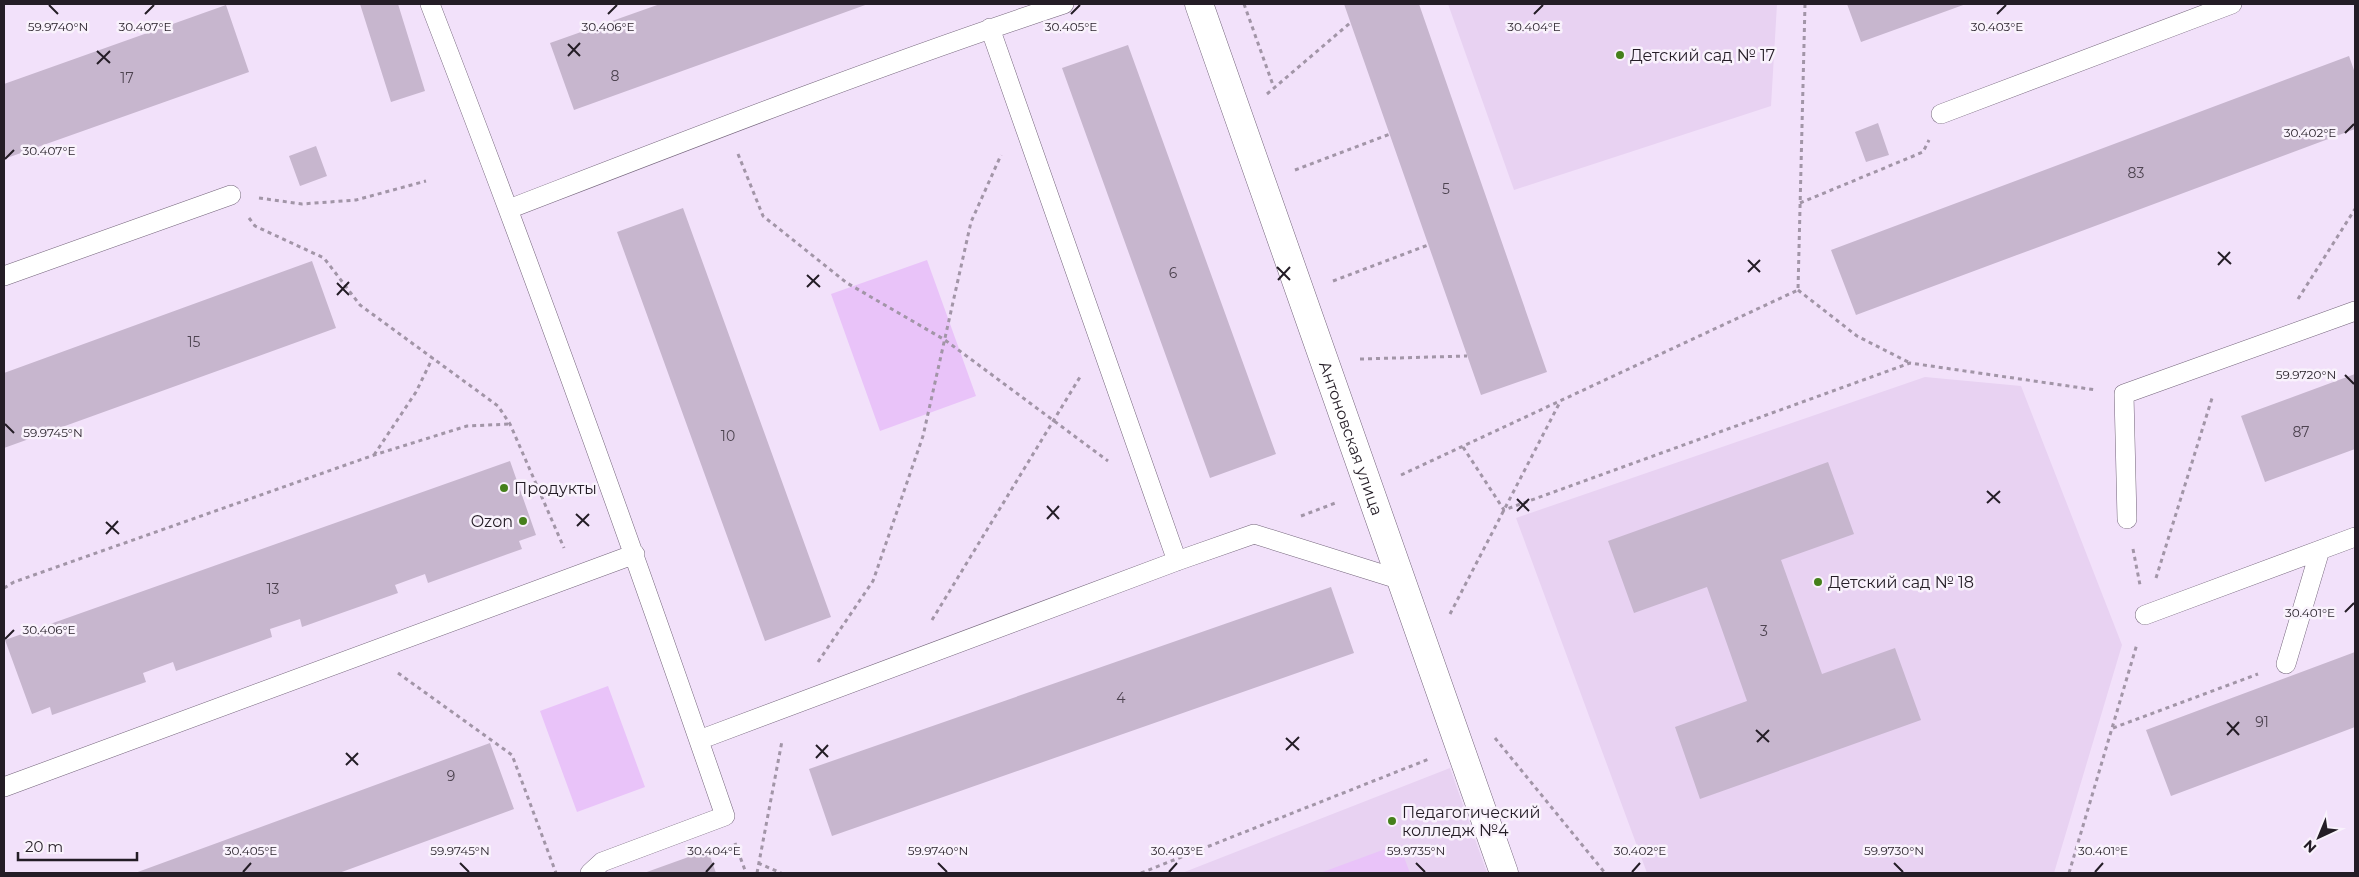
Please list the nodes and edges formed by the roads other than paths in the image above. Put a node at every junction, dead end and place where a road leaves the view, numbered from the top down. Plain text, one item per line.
1 (430, 4) edge
2 (1064, 4) edge
3 (1199, 4) edge
4 (2232, 4) edge
5 (990, 28) junction
6 (1941, 114) road end
7 (231, 195) road end
8 (509, 209) junction
9 (4, 276) edge
10 (2355, 311) edge
11 (2127, 519) road end
12 (2355, 536) edge
13 (2320, 550) junction
14 (635, 554) junction
15 (1177, 560) junction
16 (1401, 580) junction
17 (2145, 615) road end
18 (2286, 664) road end
19 (699, 740) junction
20 (4, 787) edge
21 (590, 873) edge
22 (1504, 873) edge

1 - 8 lane
2 - 5 lane
3 - 16 street, Антоновская улица
4 - 6 lane
5 - 8 lane
5 - 15 lane
7 - 9 lane
8 - 14 lane
10 - 11 lane
12 - 13 lane
13 - 17 lane
13 - 18 lane
14 - 19 lane
14 - 20 lane
15 - 16 lane
15 - 19 lane
16 - 22 street, Антоновская улица
19 - 21 lane

